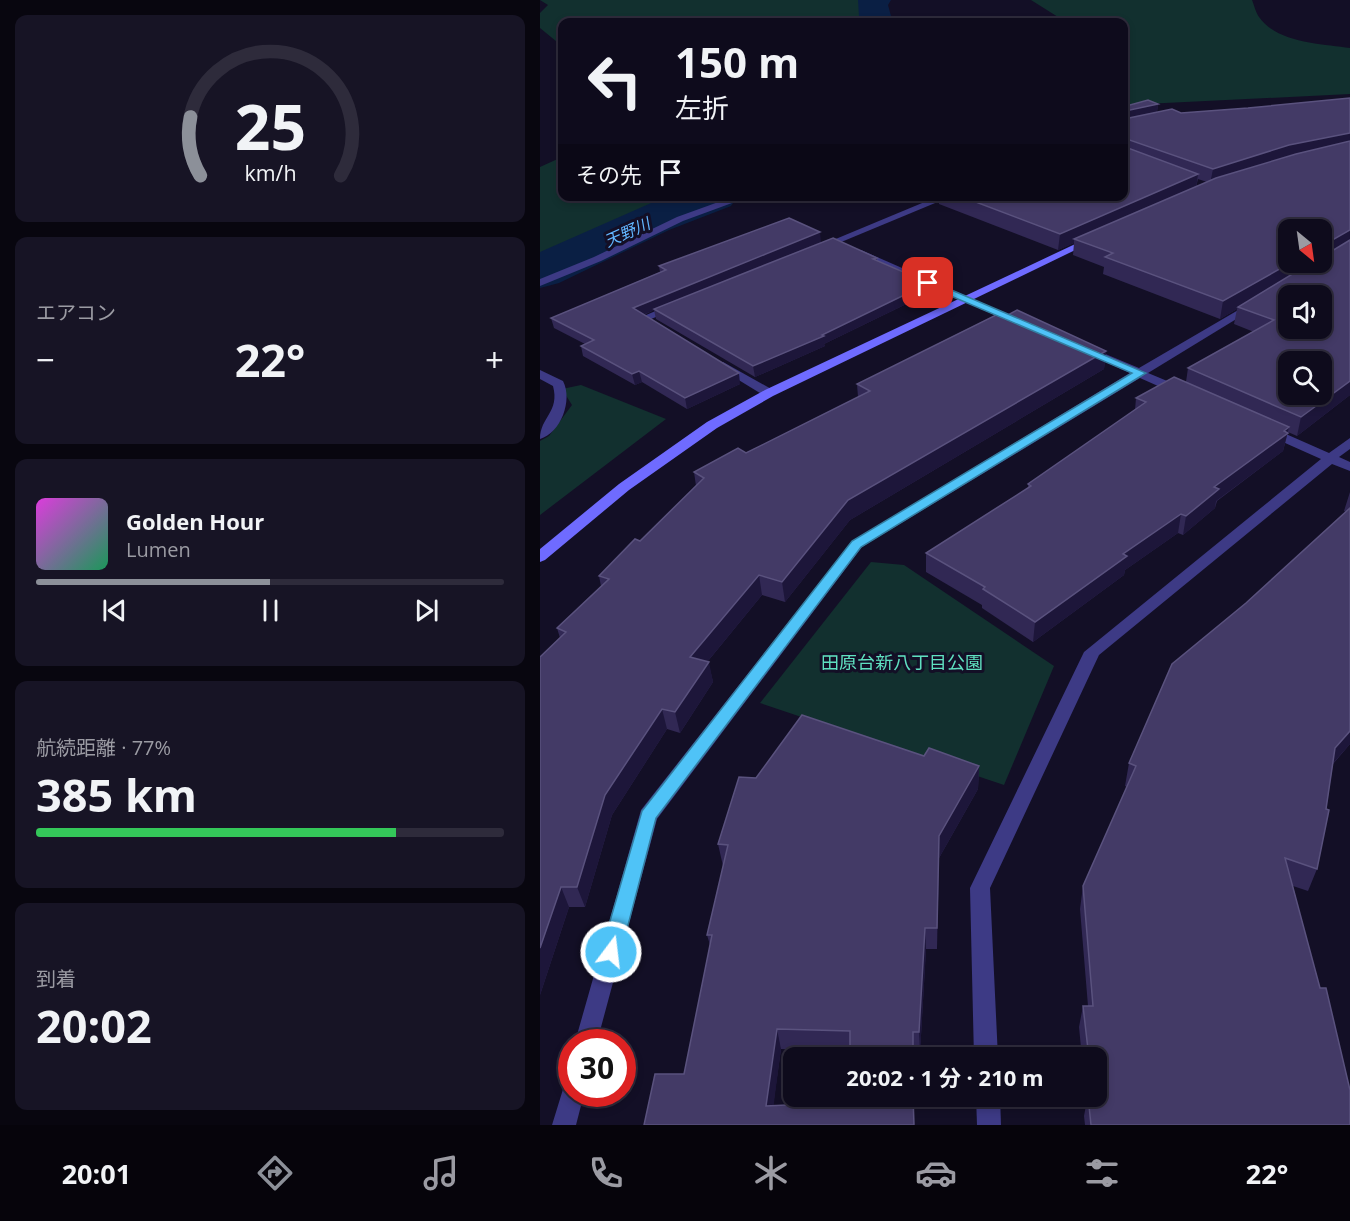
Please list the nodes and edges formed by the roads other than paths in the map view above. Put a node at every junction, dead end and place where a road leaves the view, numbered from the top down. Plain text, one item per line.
1 (728, 201) edge
2 (936, 201) edge
3 (1098, 237) edge
4 (834, 242) junction
5 (812, 250) edge
6 (540, 283) edge
7 (966, 300) junction
8 (1260, 301) edge
9 (684, 302) edge
10 (1031, 327) edge
11 (661, 330) edge
12 (1075, 345) edge
13 (710, 359) edge
14 (1140, 373) junction
15 (540, 374) edge
16 (769, 393) junction
17 (1193, 396) edge
18 (1257, 425) edge
19 (540, 435) edge
20 (1350, 442) edge
21 (1331, 458) junction
22 (1350, 467) edge
23 (540, 557) edge
24 (590, 1029) edge
25 (986, 1047) edge
26 (569, 1107) edge
27 (988, 1107) edge
28 (564, 1125) edge
29 (989, 1125) edge

1 - 6 street
2 - 4 street
3 - 7 street
4 - 5 street
4 - 7 street
7 - 10 street
7 - 16 street
8 - 14 street
9 - 11 street
12 - 14 street
13 - 16 street
14 - 17 street
14 - 24 street
15 - 19 street
16 - 23 street
18 - 21 street
20 - 21 street
21 - 22 street
21 - 25 street
26 - 28 street
27 - 29 street

